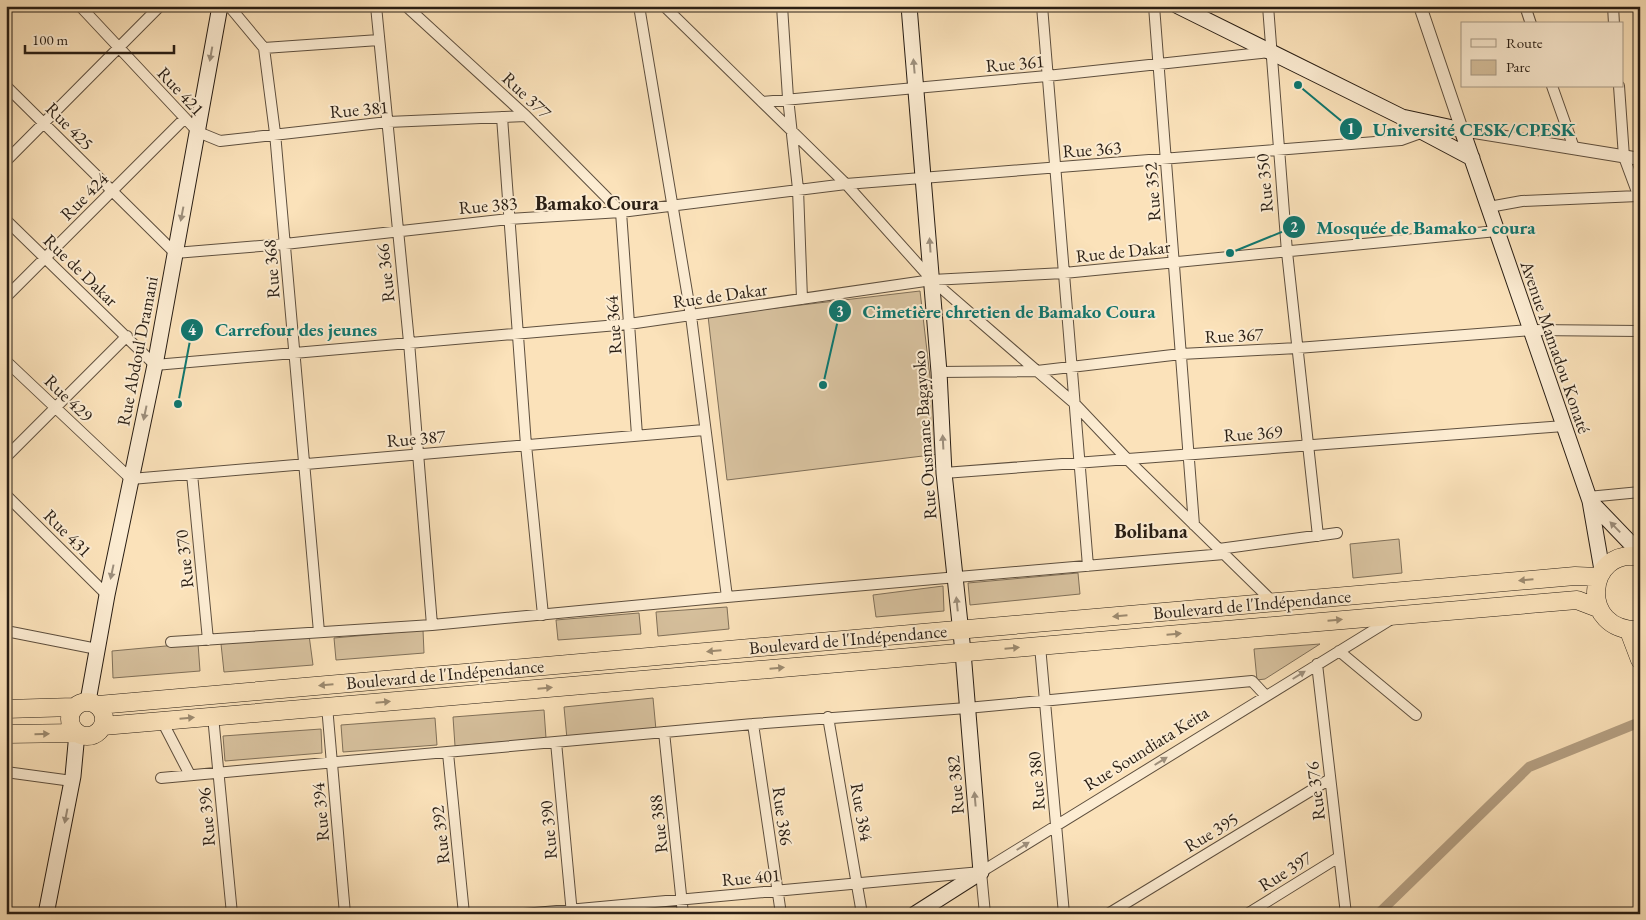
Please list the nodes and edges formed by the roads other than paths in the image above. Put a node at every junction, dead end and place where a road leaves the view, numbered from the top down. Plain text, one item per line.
1 (80, 6) edge
2 (160, 6) edge
3 (220, 6) edge
4 (229, 6) edge
5 (376, 6) edge
6 (406, 6) edge
7 (639, 6) edge
8 (664, 6) edge
9 (782, 6) edge
10 (909, 6) edge
11 (1042, 6) edge
12 (1154, 6) edge
13 (1178, 6) edge
14 (1268, 6) edge
15 (1420, 6) edge
16 (1525, 6) edge
17 (1613, 6) edge
18 (1530, 22) edge
19 (1614, 22) edge
20 (379, 40) junction
21 (119, 48) junction
22 (264, 48) junction
23 (1271, 52) junction
24 (1158, 64) junction
25 (1047, 76) junction
26 (6, 86) edge
27 (915, 88) junction
28 (1553, 88) edge
29 (1619, 88) edge
30 (788, 98) junction
31 (762, 102) junction
32 (526, 116) junction
33 (502, 117) junction
34 (1402, 117) junction
35 (185, 118) junction
36 (388, 122) junction
37 (44, 124) junction
38 (1438, 125) junction
39 (1462, 130) junction
40 (792, 131) junction
41 (198, 132) junction
42 (1423, 132) junction
43 (276, 133) junction
44 (1574, 148) junction
45 (1278, 151) junction
46 (1624, 157) junction
47 (1472, 158) junction
48 (1640, 159) edge
49 (1166, 160) junction
50 (6, 161) edge
51 (1055, 168) junction
52 (924, 178) junction
53 (846, 184) junction
54 (798, 188) junction
55 (112, 191) junction
56 (1639, 198) edge
57 (674, 205) junction
58 (1489, 208) junction
59 (621, 212) junction
60 (509, 219) junction
61 (6, 220) edge
62 (397, 230) junction
63 (1497, 231) junction
64 (285, 244) junction
65 (1287, 252) junction
66 (174, 253) junction
67 (46, 258) junction
68 (1174, 263) junction
69 (1064, 273) junction
70 (932, 280) junction
71 (6, 297) edge
72 (802, 299) junction
73 (691, 316) junction
74 (629, 324) junction
75 (1531, 330) junction
76 (1640, 331) edge
77 (517, 332) junction
78 (127, 336) junction
79 (409, 342) junction
80 (1298, 348) junction
81 (293, 353) junction
82 (1181, 354) junction
83 (6, 361) edge
84 (155, 365) junction
85 (1072, 367) junction
86 (1037, 371) junction
87 (939, 372) junction
88 (1074, 403) junction
89 (55, 408) junction
90 (1564, 426) junction
91 (704, 430) junction
92 (638, 435) junction
93 (526, 445) junction
94 (1308, 445) junction
95 (417, 454) junction
96 (1188, 454) junction
97 (6, 457) edge
98 (1128, 460) junction
99 (1080, 463) junction
100 (305, 464) junction
101 (944, 473) junction
102 (192, 474) junction
103 (131, 479) junction
104 (1640, 492) edge
105 (6, 495) edge
106 (1589, 499) junction
107 (1194, 525) junction
108 (1337, 533) dead end
109 (1318, 536) junction
110 (1221, 552) junction
111 (1640, 553) edge
112 (1640, 557) edge
113 (1088, 566) junction
114 (1601, 574) junction
115 (954, 577) junction
116 (107, 595) junction
117 (727, 596) junction
118 (1273, 602) junction
119 (1598, 608) junction
120 (1397, 615) junction
121 (543, 616) junction
122 (432, 625) junction
123 (960, 630) junction
124 (1634, 630) edge
125 (6, 631) edge
126 (319, 632) junction
127 (208, 640) junction
128 (171, 642) dead end
129 (1040, 646) junction
130 (97, 650) junction
131 (1339, 651) junction
132 (963, 652) junction
133 (1640, 660) edge
134 (1317, 664) junction
135 (1266, 696) junction
136 (1045, 700) junction
137 (87, 704) junction
138 (327, 706) junction
139 (967, 708) junction
140 (6, 709) edge
141 (1416, 715) dead end
142 (213, 716) junction
143 (828, 717) junction
144 (162, 720) junction
145 (753, 724) junction
146 (103, 726) junction
147 (664, 732) junction
148 (77, 733) junction
149 (6, 734) edge
150 (556, 742) junction
151 (448, 753) junction
152 (332, 763) junction
153 (6, 772) edge
154 (218, 772) junction
155 (190, 775) junction
156 (161, 778) dead end
157 (1330, 779) junction
158 (72, 781) junction
159 (1057, 826) junction
160 (1339, 857) junction
161 (981, 872) junction
162 (859, 883) junction
163 (778, 891) junction
164 (682, 899) junction
165 (571, 912) edge
166 (46, 914) edge
167 (232, 914) edge
168 (345, 914) edge
169 (464, 914) edge
170 (524, 914) edge
171 (683, 914) edge
172 (781, 914) edge
173 (862, 914) edge
174 (915, 914) edge
175 (985, 914) edge
176 (1064, 914) edge
177 (1108, 914) edge
178 (1247, 914) edge
179 (1346, 914) edge

1 - 21 street, Rue 421
2 - 21 street
3 -> 41 main road, Rue Abdoul Dramani
4 - 22 street
5 - 20 street, Rue 366
6 - 32 street, Rue 377
7 - 57 street
8 - 31 street
9 - 30 street
27 -> 10 main road, Rue Ousmane Bagayoko
11 - 25 street
12 - 24 street, Rue 352
13 - 23 main road
14 - 23 street, Rue 350
15 - 39 street
16 - 18 street
17 - 19 street
20 - 22 street
20 - 36 street, Rue 366
21 - 35 street, Rue 421
21 - 37 street
22 - 43 street, Rue 368
23 - 24 street, Rue 361
23 - 34 main road
23 - 45 street, Rue 350
24 - 25 street, Rue 361
24 - 49 street, Rue 352
25 - 27 street, Rue 361
25 - 51 street
26 - 37 street, Rue 425
27 - 30 street, Rue 361
27 - 52 main road, Rue Ousmane Bagayoko
28 - 44 street
29 - 46 street
30 - 31 street, Rue 361
30 - 40 street
31 - 40 street
32 - 33 street, Rue 381
32 - 59 street, Rue 377
33 - 36 street, Rue 381
33 - 60 street
34 - 38 main road
34 - 42 main road
35 - 41 street, Rue 421
35 - 55 street, Rue 424
36 - 43 street, Rue 381
36 - 62 street, Rue 366
37 - 50 street
37 - 55 street, Rue 425
38 - 39 main road
38 - 42 street, Rue 363
39 - 44 street
39 - 47 main road, Avenue Mamadou Konaté
40 - 53 street
40 - 54 street
41 - 43 street, Rue 381
41 -> 66 main road, Rue Abdoul Dramani
42 - 45 street, Rue 363
42 - 47 main road
43 - 64 street, Rue 368
44 - 46 street
45 - 49 street, Rue 363
45 - 65 street, Rue 350
46 - 48 street
46 - 56 street
47 - 58 main road, Avenue Mamadou Konaté
49 - 51 street, Rue 363
49 - 68 street, Rue 352
51 - 52 street, Rue 363
51 - 69 street
52 - 53 street, Rue 383
70 -> 52 main road, Rue Ousmane Bagayoko
53 - 54 street, Rue 383
53 - 70 street
54 - 57 street, Rue 383
54 - 72 street
55 - 66 street, Rue 425
55 - 67 street, Rue 424
56 - 58 street
57 - 59 street, Rue 383
57 - 73 street
58 - 63 main road, Avenue Mamadou Konaté
59 - 60 street, Rue 383
59 - 74 street, Rue 364
60 - 62 street, Rue 383
60 - 77 street
61 - 67 street, Rue de Dakar
62 - 64 street, Rue 383
62 - 79 street, Rue 366
63 - 65 street, Rue de Dakar
63 - 75 main road, Avenue Mamadou Konaté
64 - 66 street, Rue 383
64 - 81 street, Rue 368
65 - 68 street, Rue de Dakar
65 - 80 street, Rue 350
66 - 84 main road, Rue Abdoul Dramani
67 - 71 street, Rue 424
67 - 78 street, Rue de Dakar
68 - 69 street, Rue de Dakar
68 - 82 street, Rue 352
69 - 70 street, Rue de Dakar
69 - 85 street
70 - 72 street, Rue de Dakar
70 - 86 street
70 - 87 main road, Rue Ousmane Bagayoko
72 - 73 street, Rue de Dakar
73 - 74 street, Rue de Dakar
73 - 91 street
74 - 77 street, Rue de Dakar
74 - 92 street, Rue 364
75 - 76 street, Rue 367
75 - 80 street, Rue 367
75 - 90 main road, Avenue Mamadou Konaté
77 - 79 street, Rue de Dakar
77 - 93 street
78 - 84 street, Rue de Dakar
78 - 89 street
79 - 81 street, Rue de Dakar
79 - 95 street, Rue 366
80 - 82 street, Rue 367
80 - 94 street, Rue 350
81 - 84 street, Rue de Dakar
81 - 100 street, Rue 368
82 - 85 street, Rue 367
82 - 96 street, Rue 352
83 - 89 street, Rue 429
84 -> 103 main road, Rue Abdoul Dramani
85 - 86 street, Rue 367
85 - 88 street
86 - 87 street, Rue 367
86 - 88 street
101 -> 87 main road, Rue Ousmane Bagayoko
88 - 98 street
88 - 99 street
89 - 97 street
89 - 103 street, Rue 429
90 - 94 street, Rue 369
90 - 106 main road, Avenue Mamadou Konaté
91 - 92 street, Rue 387
91 - 117 street
92 - 93 street, Rue 387
93 - 95 street, Rue 387
93 - 121 street
94 - 96 street, Rue 369
94 - 109 street, Rue 350
95 - 100 street, Rue 387
95 - 122 street, Rue 366
96 - 98 street, Rue 369
96 - 107 street, Rue 352
98 - 99 street, Rue 369
98 - 107 street
99 - 101 street, Rue 369
99 - 113 street
100 - 102 street, Rue 387
100 - 126 street, Rue 368
101 - 115 main road, Rue Ousmane Bagayoko
102 - 103 street, Rue 387
102 - 127 street, Rue 370
103 -> 116 main road, Rue Abdoul Dramani
104 - 106 street
105 - 116 street, Rue 431
111 -> 106 main road, Avenue Mamadou Konaté
106 - 114 main road, Avenue Mamadou Konaté
107 - 110 street
108 - 109 street
109 - 110 street
110 - 113 street
110 - 118 street
112 - 114 highway
113 - 115 street
114 -> 118 highway, Boulevard de l'Indépendance
114 - 119 highway
115 - 117 street
123 -> 115 main road, Rue Ousmane Bagayoko
116 - 130 main road, Rue Abdoul Dramani
117 - 121 street
118 -> 123 highway, Boulevard de l'Indépendance
119 - 120 highway, Boulevard de l'Indépendance
119 - 124 highway
129 -> 120 highway, Boulevard de l'Indépendance
120 - 131 street, Rue Soundiata Keita
121 - 122 street
122 - 126 street
123 - 132 main road, Rue Ousmane Bagayoko
123 -> 137 highway, Boulevard de l'Indépendance
124 - 133 highway
125 - 130 street
126 - 127 street
127 - 128 street
132 -> 129 highway, Boulevard de l'Indépendance
129 - 136 street, Rue 380
130 - 137 main road, Rue Abdoul Dramani
131 - 134 street, Rue Soundiata Keita
131 - 141 street
138 -> 132 highway, Boulevard de l'Indépendance
132 - 139 main road, Rue 382
135 -> 134 street, Rue Soundiata Keita
134 - 157 street, Rue 376
135 - 136 street
159 -> 135 street, Rue Soundiata Keita
136 - 139 street
136 - 159 street, Rue 380
137 - 140 highway, Boulevard de l'Indépendance
137 - 146 highway
137 - 148 highway
138 - 142 highway, Boulevard de l'Indépendance
138 - 152 street, Rue 394
139 - 143 street
161 -> 139 main road, Rue 382
144 -> 142 highway, Boulevard de l'Indépendance
142 - 154 street, Rue 396
143 - 145 street
143 - 162 street, Rue 384
144 - 146 highway, Boulevard de l'Indépendance
144 - 155 street
145 - 147 street
145 - 163 street, Rue 386
146 - 148 highway
147 - 150 street
147 - 164 street, Rue 388
149 -> 148 highway
148 - 158 main road
150 - 151 street
150 - 165 street, Rue 390
151 - 152 street
151 - 169 street, Rue 392
152 - 154 street
152 - 168 street, Rue 394
153 - 158 street
154 - 155 street
154 - 167 street, Rue 396
155 - 156 street
157 - 160 street, Rue 376
157 - 177 street, Rue 395
158 -> 166 main road
161 -> 159 street, Rue Soundiata Keita
159 - 176 street, Rue 380
160 - 178 street, Rue 397
160 - 179 street, Rue 376
161 - 162 street, Rue 401
161 - 174 main road, Rue Soundiata Keita
161 - 175 street, Rue 382
162 - 163 street, Rue 401
162 - 173 street, Rue 384
163 - 164 street, Rue 401
163 - 172 street, Rue 386
164 - 165 street, Rue 401
164 - 171 street, Rue 388
165 - 170 street, Rue 401

